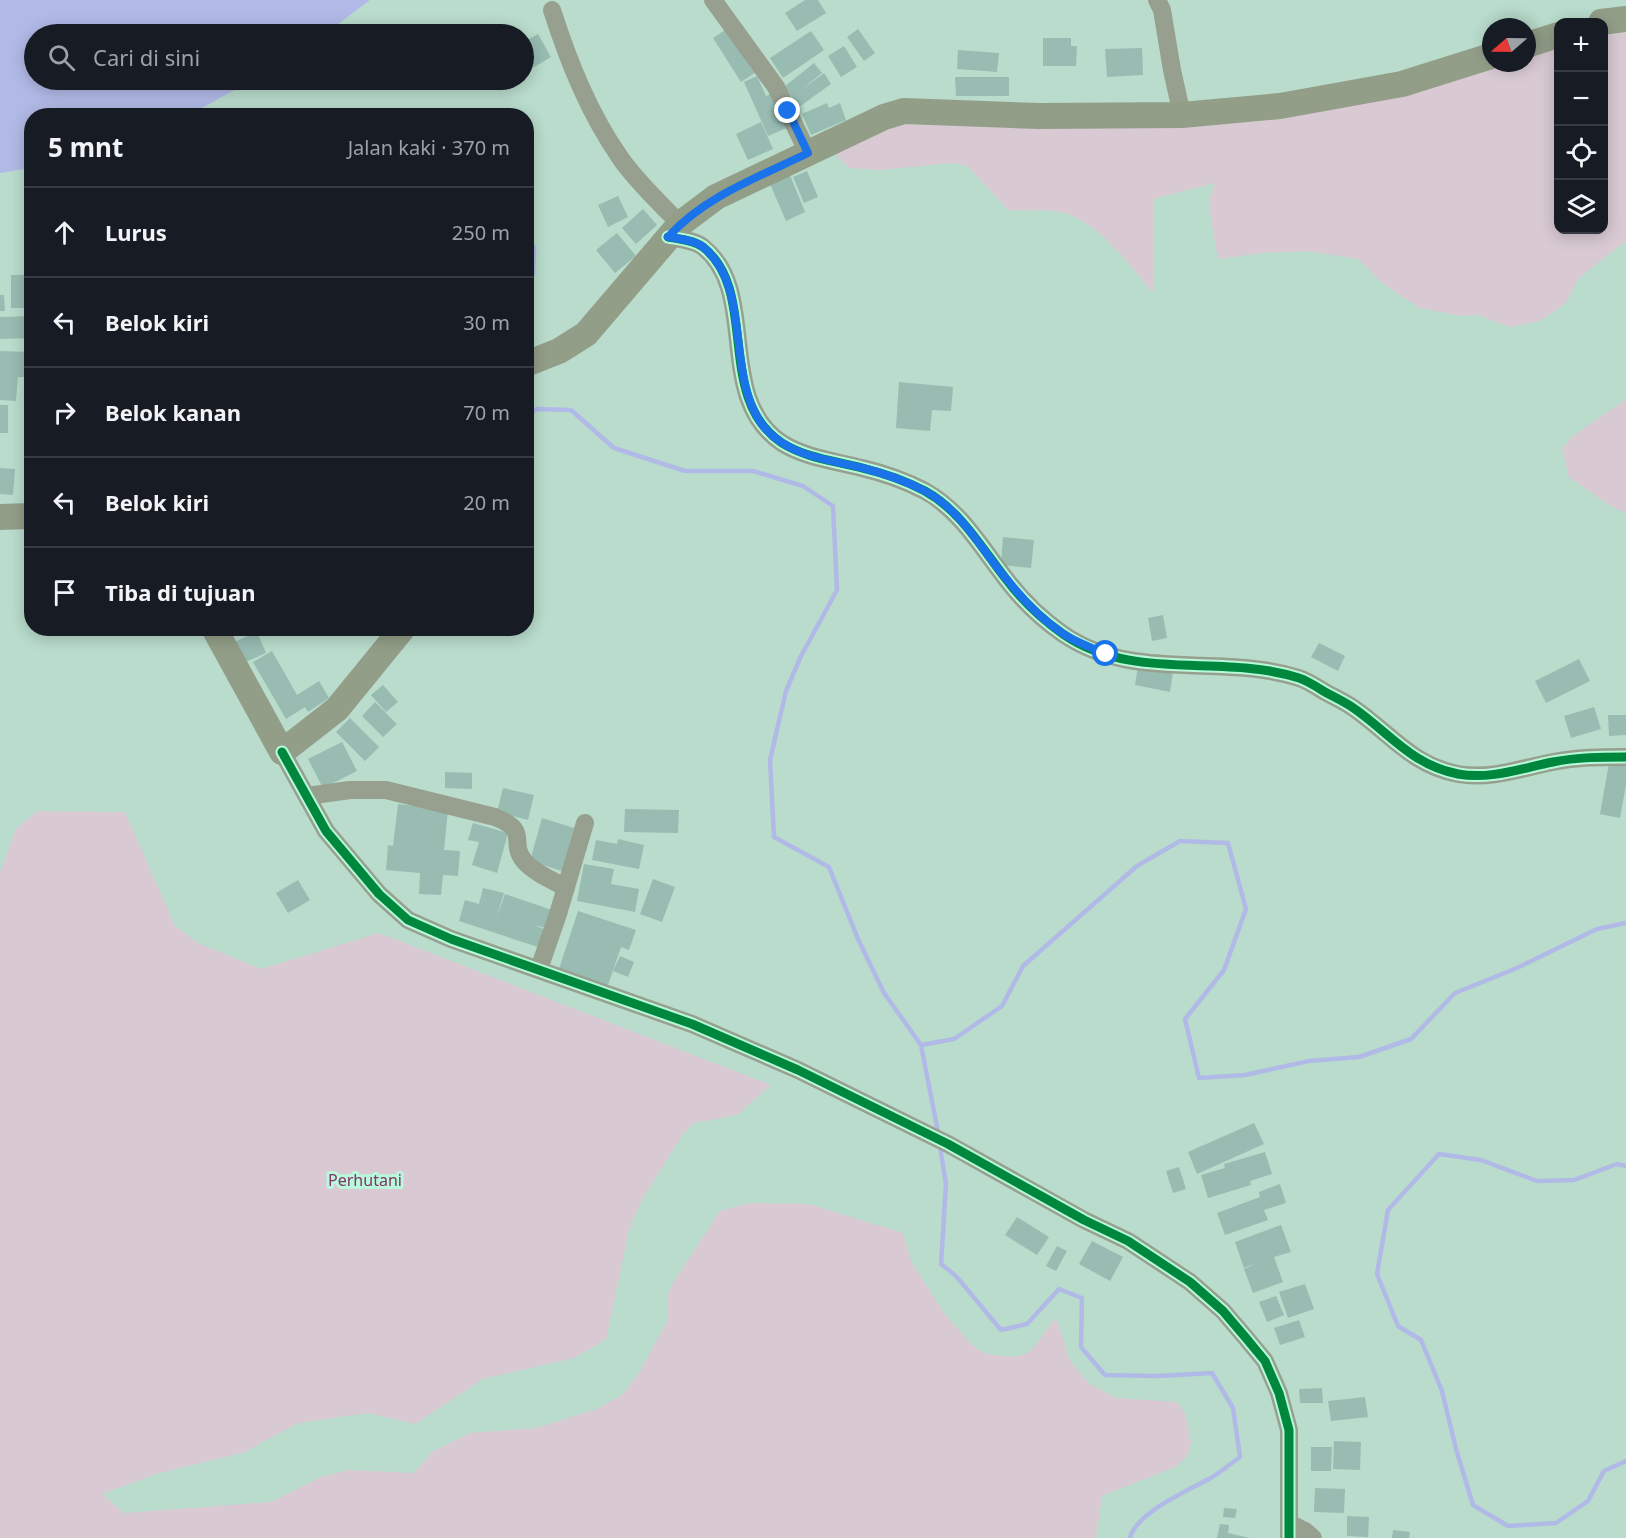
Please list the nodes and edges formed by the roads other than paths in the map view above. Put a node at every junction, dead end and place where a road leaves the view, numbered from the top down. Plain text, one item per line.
1 (713, 0) edge
2 (1157, 0) edge
3 (552, 10) dead end
4 (1626, 19) edge
5 (1608, 21) edge
6 (1554, 36) edge
7 (1536, 42) edge
8 (1482, 59) edge
9 (1182, 115) junction
10 (808, 153) junction
11 (674, 231) junction
12 (534, 361) edge
13 (24, 516) edge
14 (0, 517) edge
15 (218, 636) edge
16 (396, 636) edge
17 (282, 752) junction
18 (1626, 757) edge
19 (307, 796) junction
20 (585, 823) dead end
21 (566, 888) junction
22 (539, 969) junction
23 (1289, 1530) edge
24 (1313, 1538) edge

1 - 10 street
2 - 9 street
3 - 11 street
4 - 5 street
6 - 7 street
8 - 9 street
9 - 10 street
10 - 11 street
11 - 12 street
11 - 18 street
13 - 14 street
15 - 17 street
16 - 17 street
17 - 19 street
19 - 21 street
19 - 22 street
20 - 21 street
21 - 22 street
22 - 23 street
23 - 24 street

